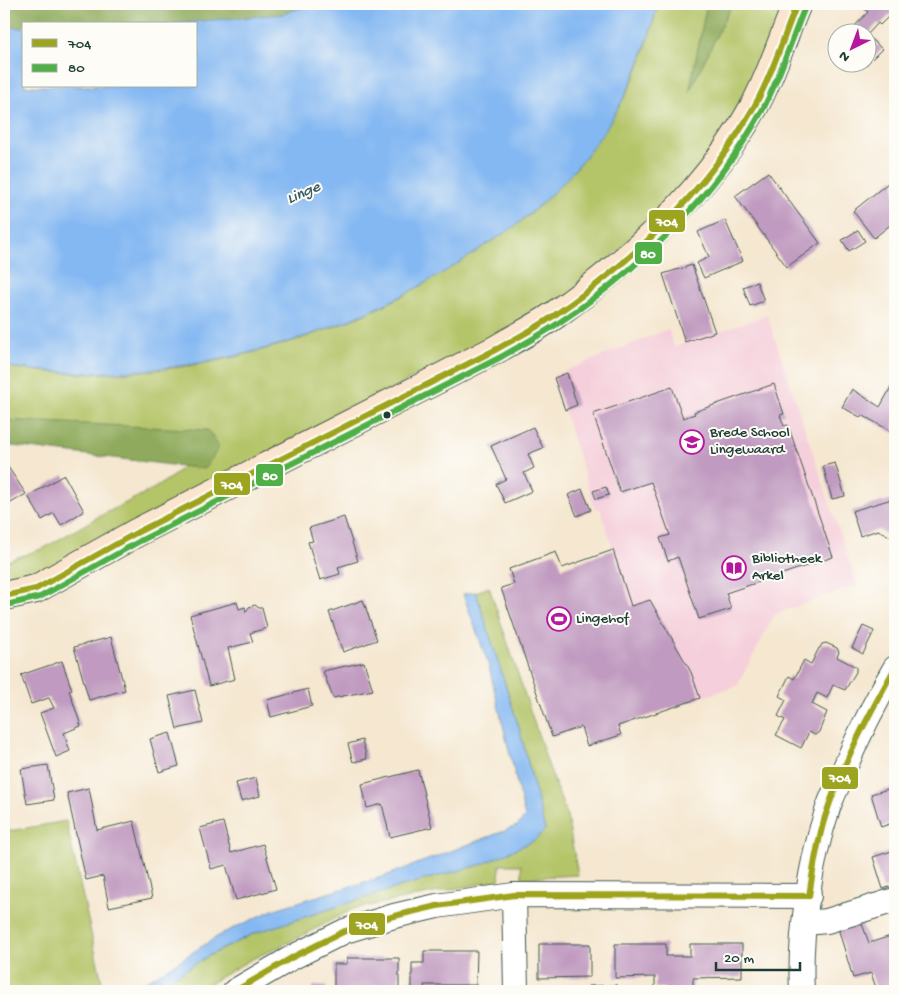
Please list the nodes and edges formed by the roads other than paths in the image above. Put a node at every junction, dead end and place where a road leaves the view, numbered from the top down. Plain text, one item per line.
1 (797, 4) edge
2 (4, 596) edge
3 (895, 668) edge
4 (514, 895) junction
5 (809, 896) junction
6 (895, 900) edge
7 (805, 923) junction
8 (235, 991) edge
9 (516, 991) edge
10 (802, 991) edge

1 - 2 main road
3 - 5 street
4 - 5 street
4 - 8 street
4 - 9 street
5 - 7 street
6 - 7 street
7 - 10 street

